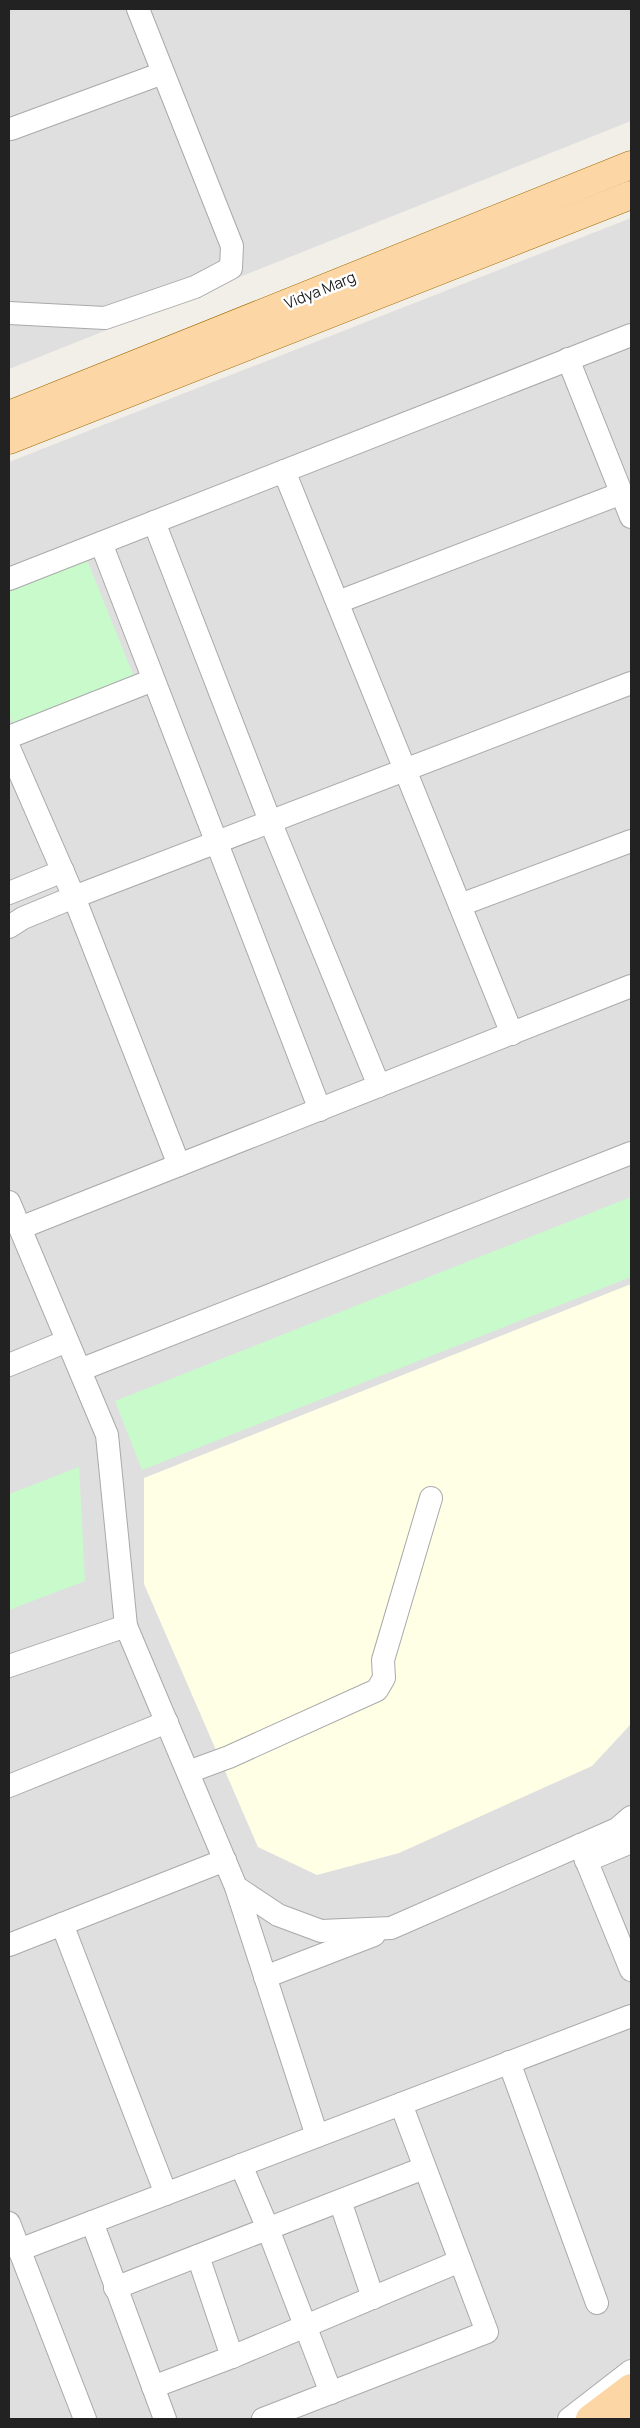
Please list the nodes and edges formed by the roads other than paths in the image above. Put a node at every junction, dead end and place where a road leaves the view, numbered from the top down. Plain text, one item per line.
1 (138, 9) edge
2 (163, 73) junction
3 (11, 128) dead end
4 (631, 166) edge
5 (631, 195) edge
6 (9, 313) edge
7 (631, 335) edge
8 (568, 359) junction
9 (9, 415) edge
10 (9, 440) edge
11 (284, 470) junction
12 (622, 493) junction
13 (631, 517) edge
14 (154, 522) junction
15 (101, 542) junction
16 (9, 579) edge
17 (338, 602) junction
18 (153, 680) junction
19 (631, 683) edge
20 (9, 737) edge
21 (9, 748) edge
22 (405, 770) junction
23 (270, 821) junction
24 (631, 841) edge
25 (216, 842) junction
26 (63, 871) junction
27 (9, 893) edge
28 (74, 897) junction
29 (460, 905) junction
30 (9, 927) edge
31 (631, 986) edge
32 (512, 1034) junction
33 (379, 1086) junction
34 (320, 1110) junction
35 (631, 1153) edge
36 (179, 1165) junction
37 (9, 1202) edge
38 (20, 1228) junction
39 (67, 1341) junction
40 (9, 1365) edge
41 (80, 1370) junction
42 (431, 1498) dead end
43 (126, 1626) junction
44 (9, 1666) edge
45 (166, 1722) junction
46 (188, 1772) junction
47 (9, 1786) edge
48 (631, 1817) edge
49 (631, 1842) edge
50 (583, 1853) junction
51 (225, 1860) junction
52 (236, 1887) junction
53 (62, 1924) junction
54 (391, 1928) junction
55 (9, 1945) edge
56 (631, 1970) edge
57 (265, 1977) junction
58 (631, 2016) edge
59 (509, 2062) junction
60 (401, 2104) junction
61 (317, 2136) junction
62 (241, 2165) junction
63 (424, 2168) junction
64 (166, 2194) junction
65 (340, 2201) junction
66 (92, 2222) junction
67 (9, 2223) edge
68 (268, 2229) junction
69 (19, 2250) junction
70 (198, 2256) junction
71 (460, 2261) junction
72 (115, 2288) junction
73 (373, 2298) junction
74 (597, 2303) dead end
75 (305, 2326) junction
76 (232, 2357) junction
77 (631, 2371) edge
78 (153, 2387) junction
79 (631, 2388) edge
80 (331, 2393) junction
81 (631, 2414) edge
82 (85, 2419) edge
83 (165, 2419) edge
84 (263, 2419) edge
85 (569, 2419) edge
86 (590, 2419) edge
87 (624, 2419) edge

1 - 2 street
2 - 3 street
2 - 6 street
4 - 9 main road, Vidya Marg
5 - 10 main road, Vidya Marg
7 - 8 street
8 - 11 street
8 - 12 street
11 - 14 street
11 - 17 street
12 - 13 street
12 - 17 street
14 - 15 street
14 - 23 street
15 - 16 street
15 - 18 street
17 - 22 street
18 - 20 street
18 - 25 street
19 - 22 street
21 - 26 street
22 - 23 street
22 - 29 street
23 - 25 street
23 - 33 street
24 - 29 street
25 - 28 street
25 - 34 street
26 - 27 street
26 - 28 street
28 - 30 street
28 - 36 street
29 - 32 street
31 - 32 street
32 - 33 street
33 - 34 street
34 - 36 street
35 - 41 street
36 - 38 street
37 - 38 street
38 - 39 street
39 - 40 street
39 - 41 street
41 - 43 street
42 - 46 street
43 - 44 street
43 - 45 street
45 - 46 street
45 - 47 street
46 - 51 street
48 - 50 street
49 - 50 street
50 - 54 street
50 - 56 street
51 - 52 street
51 - 53 street
52 - 54 street
52 - 57 street
53 - 55 street
53 - 64 street
54 - 57 street
57 - 61 street
58 - 59 street
59 - 60 street
59 - 74 street
60 - 61 street
60 - 63 street
61 - 62 street
62 - 64 street
62 - 68 street
63 - 65 street
63 - 71 street
64 - 66 street
65 - 68 street
65 - 73 street
66 - 69 street
66 - 72 street
67 - 69 street
68 - 70 street
68 - 75 street
69 - 82 street
70 - 72 street
70 - 76 street
71 - 73 street
71 - 80 street
72 - 78 street
73 - 75 street
75 - 76 street
75 - 80 street
76 - 78 street
77 - 85 street
78 - 83 street
79 - 86 main road
80 - 84 street
81 - 87 main road

